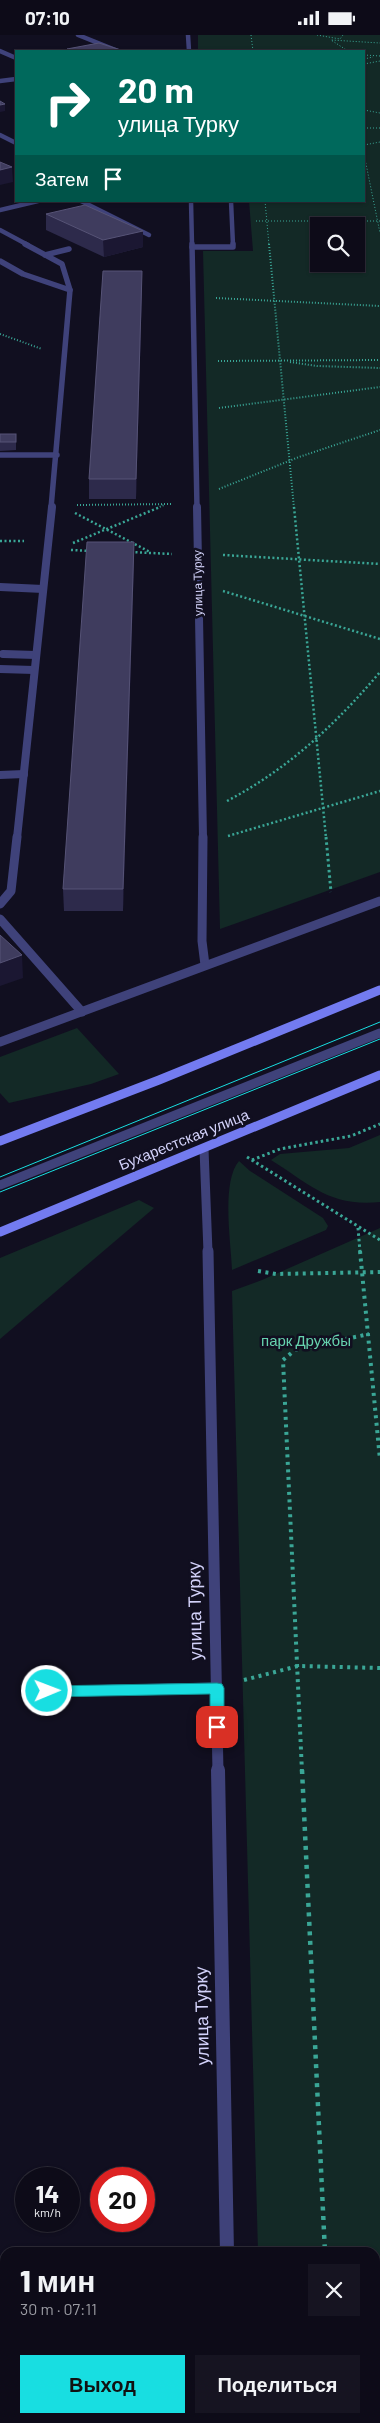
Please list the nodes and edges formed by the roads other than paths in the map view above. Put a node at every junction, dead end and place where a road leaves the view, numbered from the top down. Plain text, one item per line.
1 (78, 35) edge
2 (188, 35) edge
3 (116, 50) edge
4 (189, 50) edge
5 (0, 51) edge
6 (15, 58) edge
7 (15, 79) edge
8 (0, 81) edge
9 (15, 134) edge
10 (2, 136) edge
11 (15, 142) edge
12 (34, 202) edge
13 (83, 202) edge
14 (191, 202) edge
15 (231, 202) edge
16 (0, 210) edge
17 (0, 230) edge
18 (149, 235) dead end
19 (192, 247) junction
20 (69, 249) dead end
21 (45, 255) junction
22 (0, 261) edge
23 (70, 289) junction
24 (0, 455) edge
25 (57, 455) junction
26 (0, 587) edge
27 (43, 589) junction
28 (3, 654) dead end
29 (36, 655) junction
30 (0, 669) edge
31 (34, 669) junction
32 (24, 774) junction
33 (0, 775) edge
34 (380, 901) edge
35 (0, 904) edge
36 (0, 919) edge
37 (205, 965) junction
38 (380, 990) edge
39 (82, 1011) junction
40 (380, 1033) edge
41 (0, 1042) edge
42 (380, 1075) edge
43 (0, 1141) edge
44 (204, 1149) junction
45 (0, 1185) edge
46 (0, 1232) edge
47 (217, 1688) junction
48 (27, 1692) dead end
49 (227, 2247) edge

1 - 3 street
2 - 4 street
5 - 6 street
7 - 8 street
9 - 10 street
10 - 11 street
12 - 16 street
13 - 18 street
14 - 19 street, улица Турку
15 - 19 street
17 - 21 street
19 - 37 street, улица Турку
20 - 21 street
21 - 23 street
22 - 23 street
23 - 25 street
24 - 25 street
25 - 27 street
26 - 27 street
27 - 29 street
28 - 29 street
29 - 31 street
30 - 31 street
31 - 32 street
32 - 33 street
32 - 35 street
34 - 37 street
36 - 39 street
37 - 39 street
38 - 43 main road
39 - 41 street
40 - 45 street
42 - 44 main road, Бухарестская улица
44 - 46 main road, Бухарестская улица
44 - 47 street, улица Турку
47 - 48 street
47 - 49 street, улица Турку

